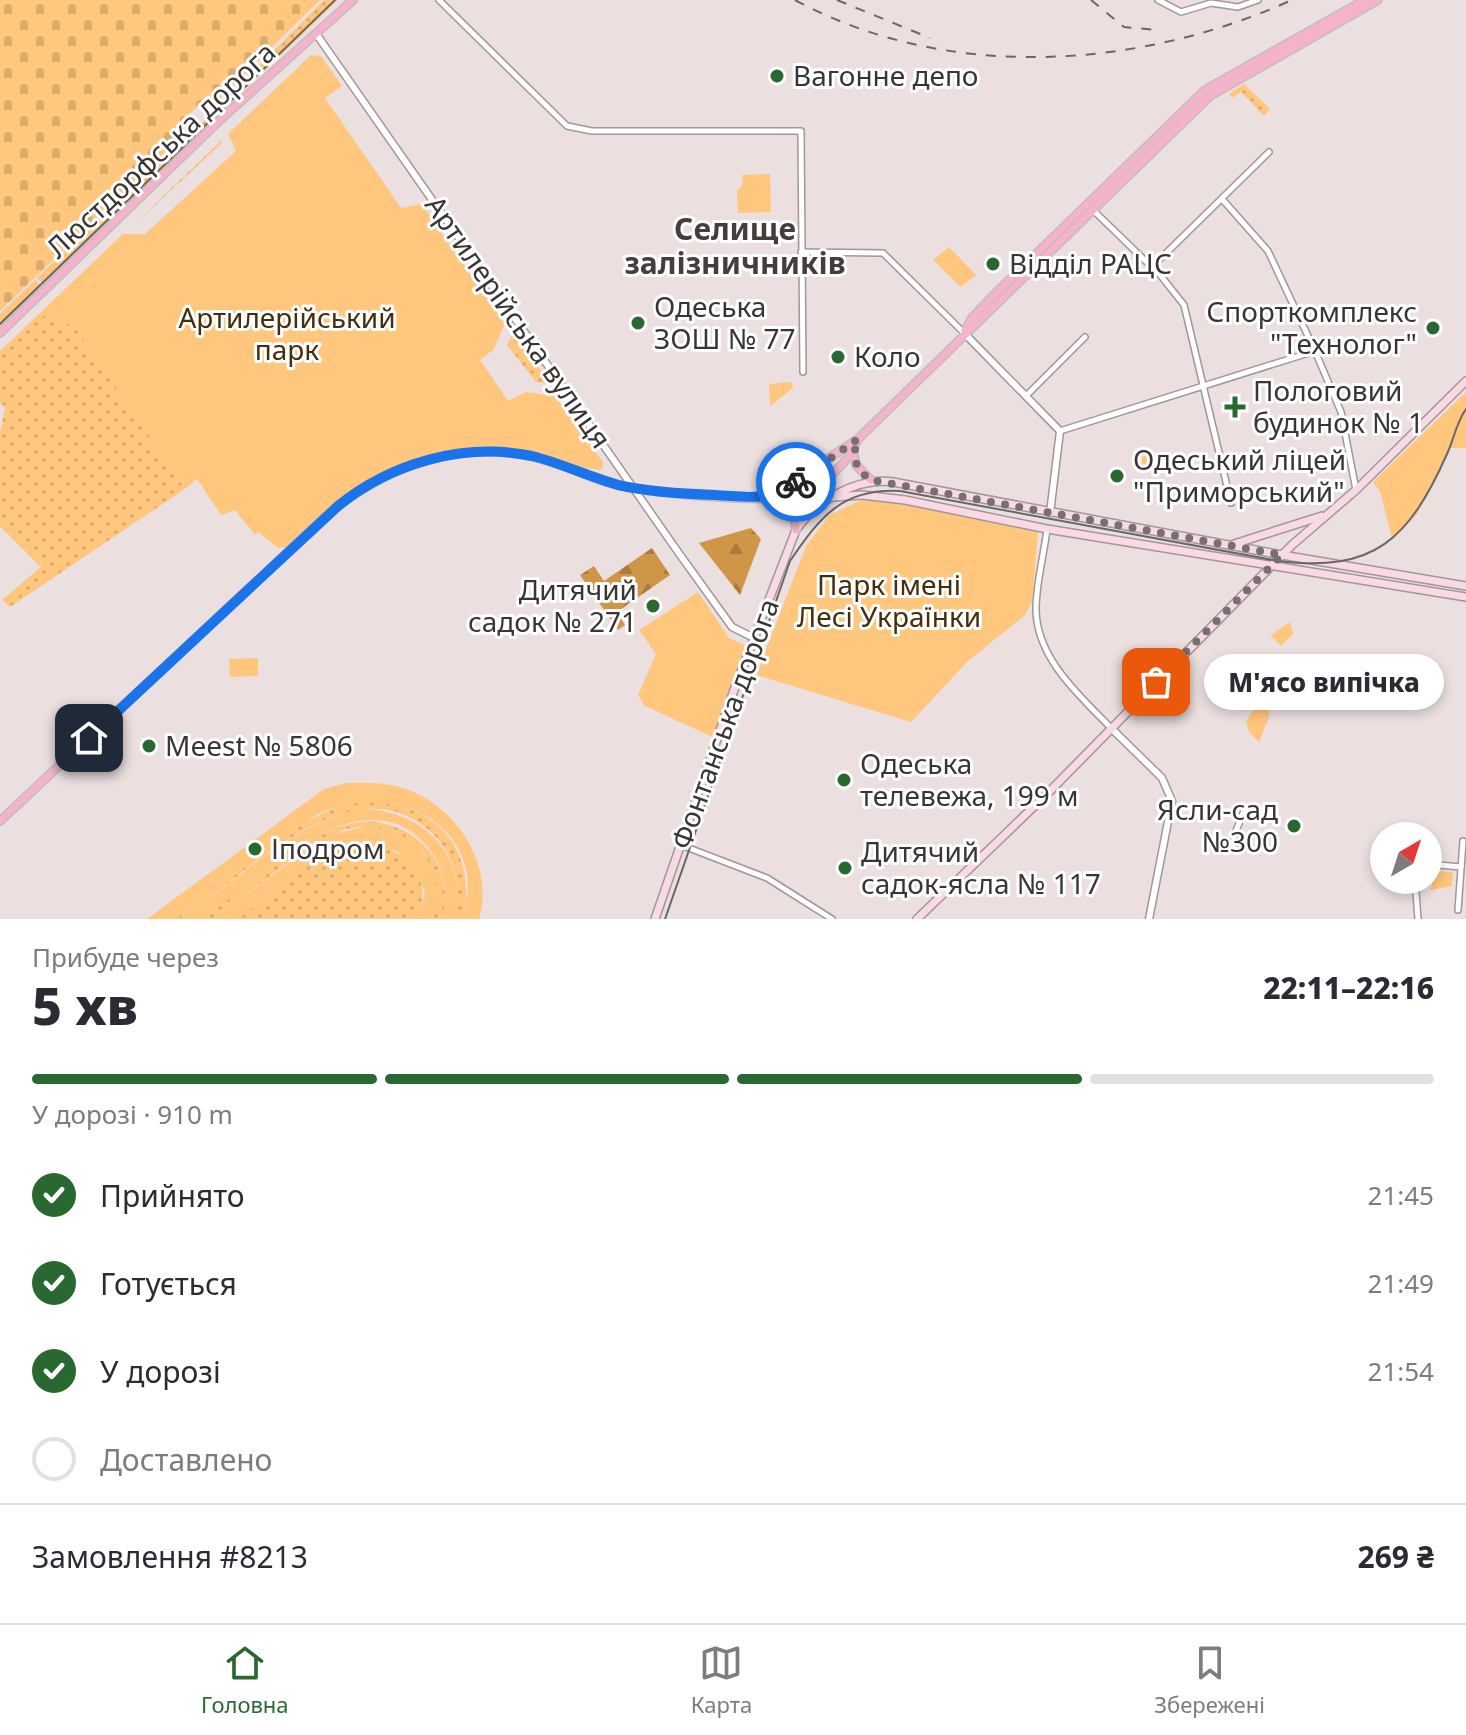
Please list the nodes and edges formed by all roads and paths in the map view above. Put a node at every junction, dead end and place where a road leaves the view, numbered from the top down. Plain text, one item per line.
1 (353, 0) edge
2 (439, 0) edge
3 (1158, 0) edge
4 (1258, 0) edge
5 (1365, 0) edge
6 (1378, 0) edge
7 (317, 35) junction
8 (1269, 152) dead end
9 (1222, 199) junction
10 (1092, 209) junction
11 (801, 252) junction
12 (1152, 267) junction
13 (0, 333) edge
14 (964, 333) junction
15 (1085, 337) dead end
16 (1315, 351) junction
17 (803, 372) dead end
18 (1466, 381) edge
19 (1202, 385) junction
20 (1025, 397) junction
21 (1060, 431) junction
22 (858, 439) junction
23 (853, 450) junction
24 (805, 477) junction
25 (871, 480) junction
26 (634, 487) junction
27 (1356, 490) junction
28 (874, 496) junction
29 (769, 498) junction
30 (796, 498) junction
31 (833, 498) junction
32 (1231, 503) dead end
33 (1050, 513) junction
34 (1324, 516) junction
35 (796, 527) junction
36 (1047, 529) junction
37 (1230, 545) junction
38 (1282, 555) junction
39 (1273, 567) junction
40 (1466, 586) edge
41 (1466, 597) edge
42 (756, 639) junction
43 (1111, 728) junction
44 (1245, 808) dead end
45 (0, 821) edge
46 (1463, 841) dead end
47 (681, 845) junction
48 (1234, 851) dead end
49 (1442, 865) edge
50 (1461, 867) junction
51 (1416, 894) edge
52 (1458, 910) dead end
53 (655, 919) edge
54 (832, 919) edge
55 (917, 919) edge
56 (1149, 919) edge
57 (1418, 919) edge

1 - 7 main road, Люстдорфська дорога
2 - 11 street
3 - 4 street
5 - 14 main road
6 - 10 main road
7 - 13 main road, Люстдорфська дорога
7 - 26 street, Артилерійська вулиця
8 - 9 street
9 - 12 street
9 - 16 street
10 - 12 street
10 - 14 main road
11 - 14 street
11 - 17 street
12 - 19 street
14 - 20 street
14 - 22 main road
15 - 20 street
16 - 19 street
16 - 27 street
18 - 27 main road
19 - 21 street
19 - 32 street
20 - 21 street
21 - 33 street
22 - 23 main road
22 - 24 main road
23 - 25 main road
23 - 30 main road
24 - 29 main road
24 - 30 main road
25 - 28 main road
25 - 31 main road
25 - 33 main road
26 - 29 main road
26 - 42 street, Артилерійська вулиця
26 - 45 main road
27 - 34 main road
28 - 31 main road
28 - 36 main road
29 - 30 main road
29 - 35 main road
30 - 31 main road
30 - 35 main road
31 - 35 main road
33 - 37 main road
34 - 37 main road
34 - 38 main road
35 - 42 main road, Фонтанська дорога
36 - 39 main road
36 - 43 street
37 - 38 main road
38 - 39 main road
38 - 40 main road
39 - 41 main road
39 - 43 main road
42 - 47 main road, Фонтанська дорога
43 - 55 main road
43 - 56 street
44 - 48 street
46 - 50 street
47 - 53 main road, Фонтанська дорога
47 - 54 street
49 - 50 street
50 - 52 street
51 - 57 street

